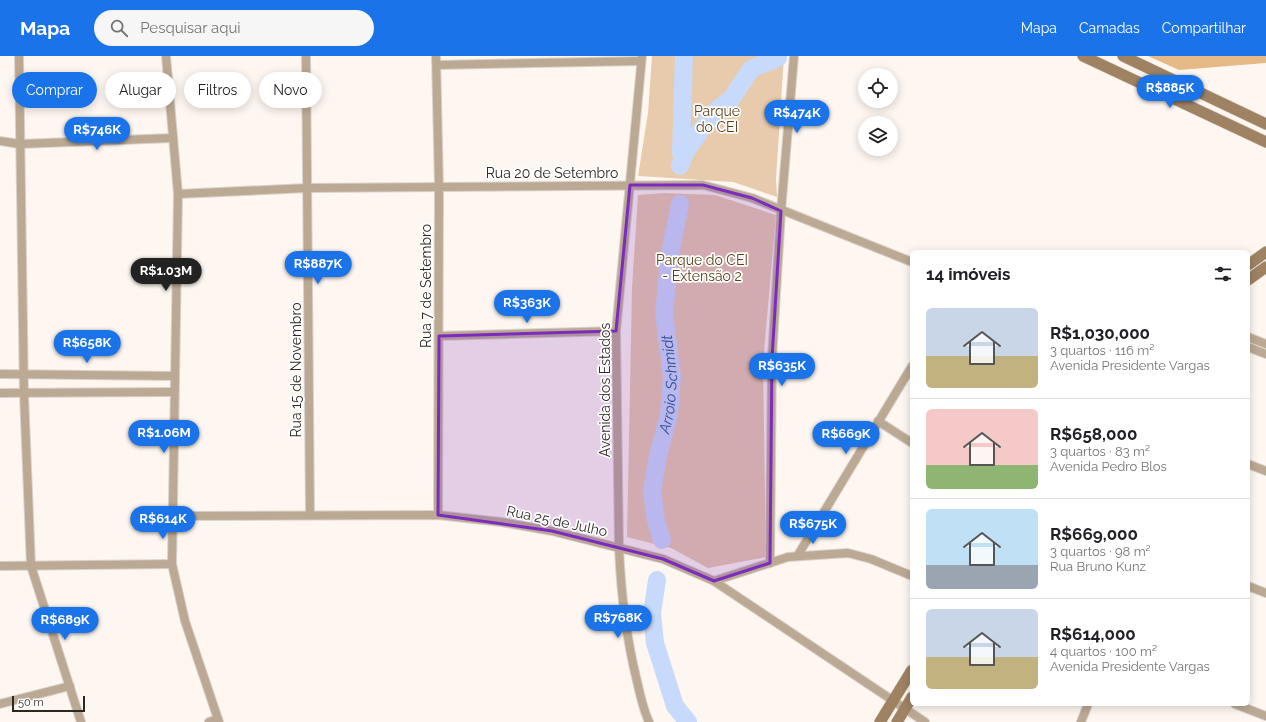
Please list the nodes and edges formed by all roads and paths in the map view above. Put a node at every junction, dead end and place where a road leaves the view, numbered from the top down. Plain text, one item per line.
1 (19, 56) edge
2 (166, 56) edge
3 (306, 56) edge
4 (794, 56) edge
5 (1083, 56) edge
6 (1123, 56) edge
7 (641, 58) edge
8 (528, 59) edge
9 (437, 60) edge
10 (1221, 119) junction
11 (1266, 124) edge
12 (172, 138) junction
13 (0, 141) edge
14 (1266, 142) edge
15 (20, 144) junction
16 (630, 185) junction
17 (439, 187) junction
18 (307, 188) junction
19 (178, 194) junction
20 (781, 211) junction
21 (1266, 252) edge
22 (910, 261) edge
23 (1250, 264) edge
24 (1266, 267) edge
25 (1250, 279) edge
26 (616, 331) junction
27 (439, 336) junction
28 (1250, 338) edge
29 (1266, 344) edge
30 (1250, 348) edge
31 (1266, 354) edge
32 (910, 369) edge
33 (0, 374) edge
34 (24, 374) junction
35 (174, 376) junction
36 (173, 392) junction
37 (0, 393) edge
38 (24, 394) junction
39 (878, 421) junction
40 (910, 442) edge
41 (1250, 465) edge
42 (1266, 471) edge
43 (310, 515) junction
44 (438, 515) junction
45 (174, 516) junction
46 (618, 548) junction
47 (798, 556) junction
48 (770, 563) junction
49 (172, 564) junction
50 (0, 566) edge
51 (31, 566) junction
52 (910, 575) edge
53 (714, 582) junction
54 (1250, 587) edge
55 (1266, 593) edge
56 (910, 673) edge
57 (70, 686) junction
58 (893, 700) junction
59 (910, 700) edge
60 (0, 704) edge
61 (1087, 706) edge
62 (1240, 706) edge
63 (905, 708) junction
64 (1266, 716) edge
65 (218, 720) edge
66 (80, 722) edge
67 (209, 722) edge
68 (649, 722) edge
69 (880, 722) edge
70 (897, 722) edge
71 (925, 722) edge
72 (1081, 722) edge

1 - 15 street
2 - 12 street
3 - 18 street, Rua 15 de Novembro
4 - 20 street
5 - 10 main road
6 - 11 main road
7 - 8 street
7 - 16 street, Avenida dos Estados
8 - 9 street
9 - 17 street, Rua 7 de Setembro
10 - 11 main road
10 - 14 main road
12 - 15 street
12 - 19 street
13 - 15 street
15 - 34 street
16 - 17 street, Rua 20 de Setembro
16 - 20 street, Rua 20 de Setembro
16 - 26 street, Avenida dos Estados
17 - 18 street, Rua 20 de Setembro
17 - 27 street, Rua 7 de Setembro
18 - 19 street, Rua 20 de Setembro
18 - 43 street, Rua 15 de Novembro
19 - 35 street
20 - 22 street, Rua 20 de Setembro
20 - 48 street
21 - 23 main road
24 - 25 main road
26 - 27 street
26 - 46 street, Avenida dos Estados
27 - 44 street, Rua 7 de Setembro
28 - 29 street
30 - 31 street
32 - 39 street
33 - 34 street
34 - 35 street
34 - 38 street
35 - 36 street
36 - 38 street
36 - 45 street
37 - 38 street
38 - 51 street
39 - 40 street
39 - 47 street
41 - 42 street
43 - 44 street, Rua 25 de Julho
43 - 45 street, Rua 25 de Julho
44 - 46 street, Rua 25 de Julho
45 - 49 street
46 - 53 street, Rua 25 de Julho
46 - 68 street, Avenida dos Estados
47 - 48 street
47 - 52 street
48 - 53 street
49 - 51 street
49 - 65 street
50 - 51 street
51 - 57 street
53 - 58 street, Rua 25 de Julho
54 - 55 street
56 - 58 main road
57 - 60 street
57 - 66 street
58 - 63 street, Rua 25 de Julho
58 - 69 main road
59 - 63 main road
61 - 72 street
62 - 64 street
63 - 70 main road
63 - 71 street, Rua 25 de Julho
65 - 67 street

